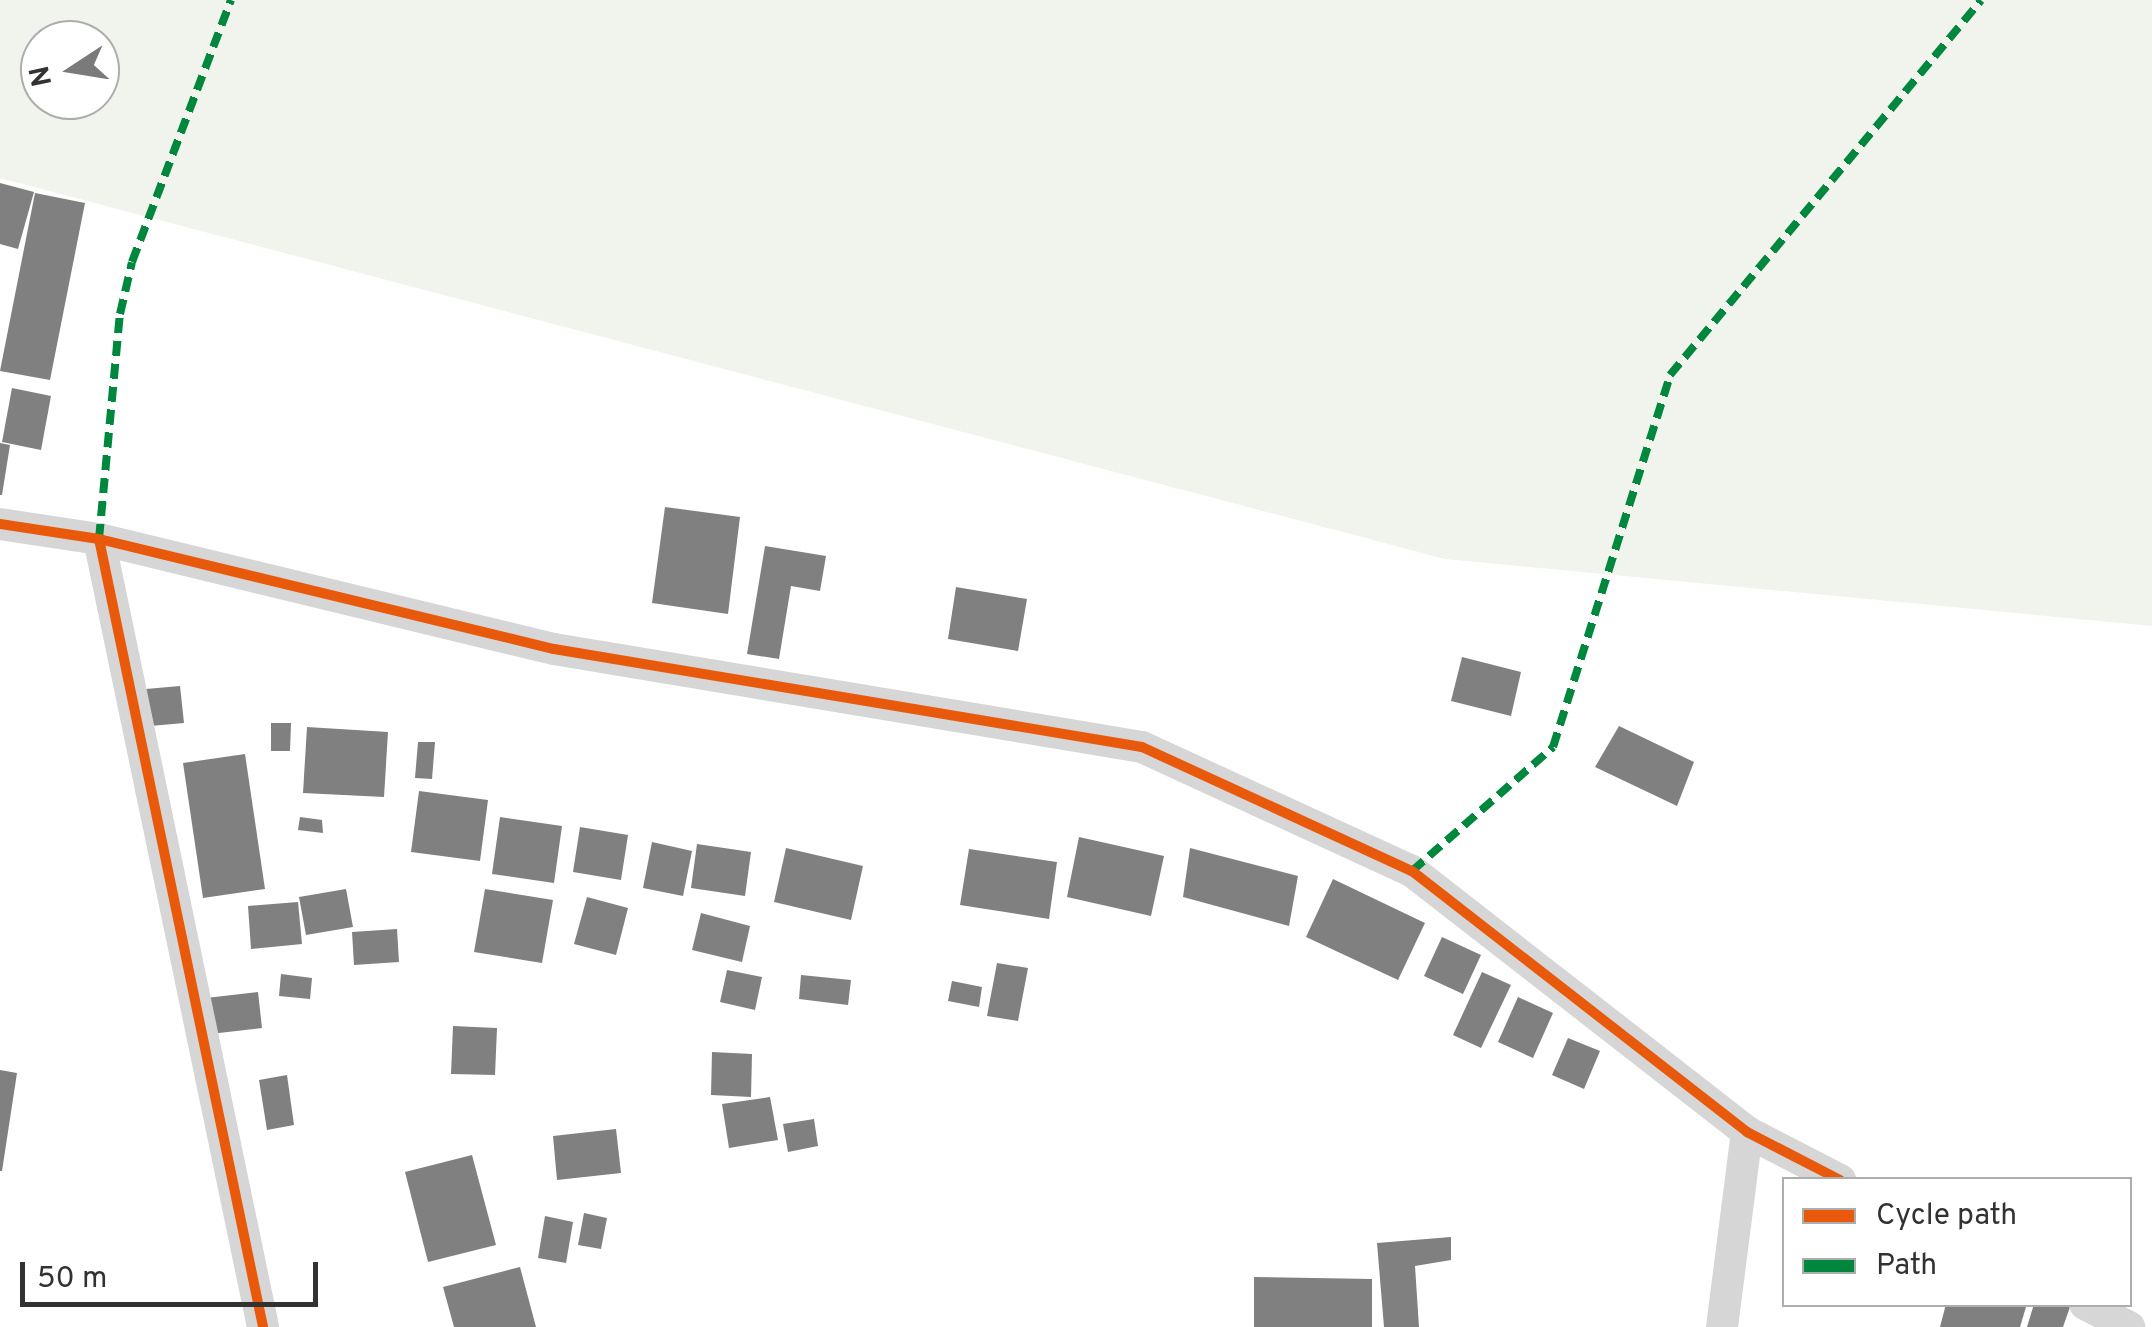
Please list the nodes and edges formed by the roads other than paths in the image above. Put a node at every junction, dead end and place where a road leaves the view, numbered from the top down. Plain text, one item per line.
1 (0, 524) edge
2 (99, 539) junction
3 (1746, 1132) junction
4 (1834, 1177) edge
5 (2091, 1307) edge
6 (263, 1327) edge
7 (1722, 1327) edge
8 (2129, 1327) edge

1 - 2 street
2 - 3 street
2 - 6 street
3 - 4 street
3 - 7 street
5 - 8 street

